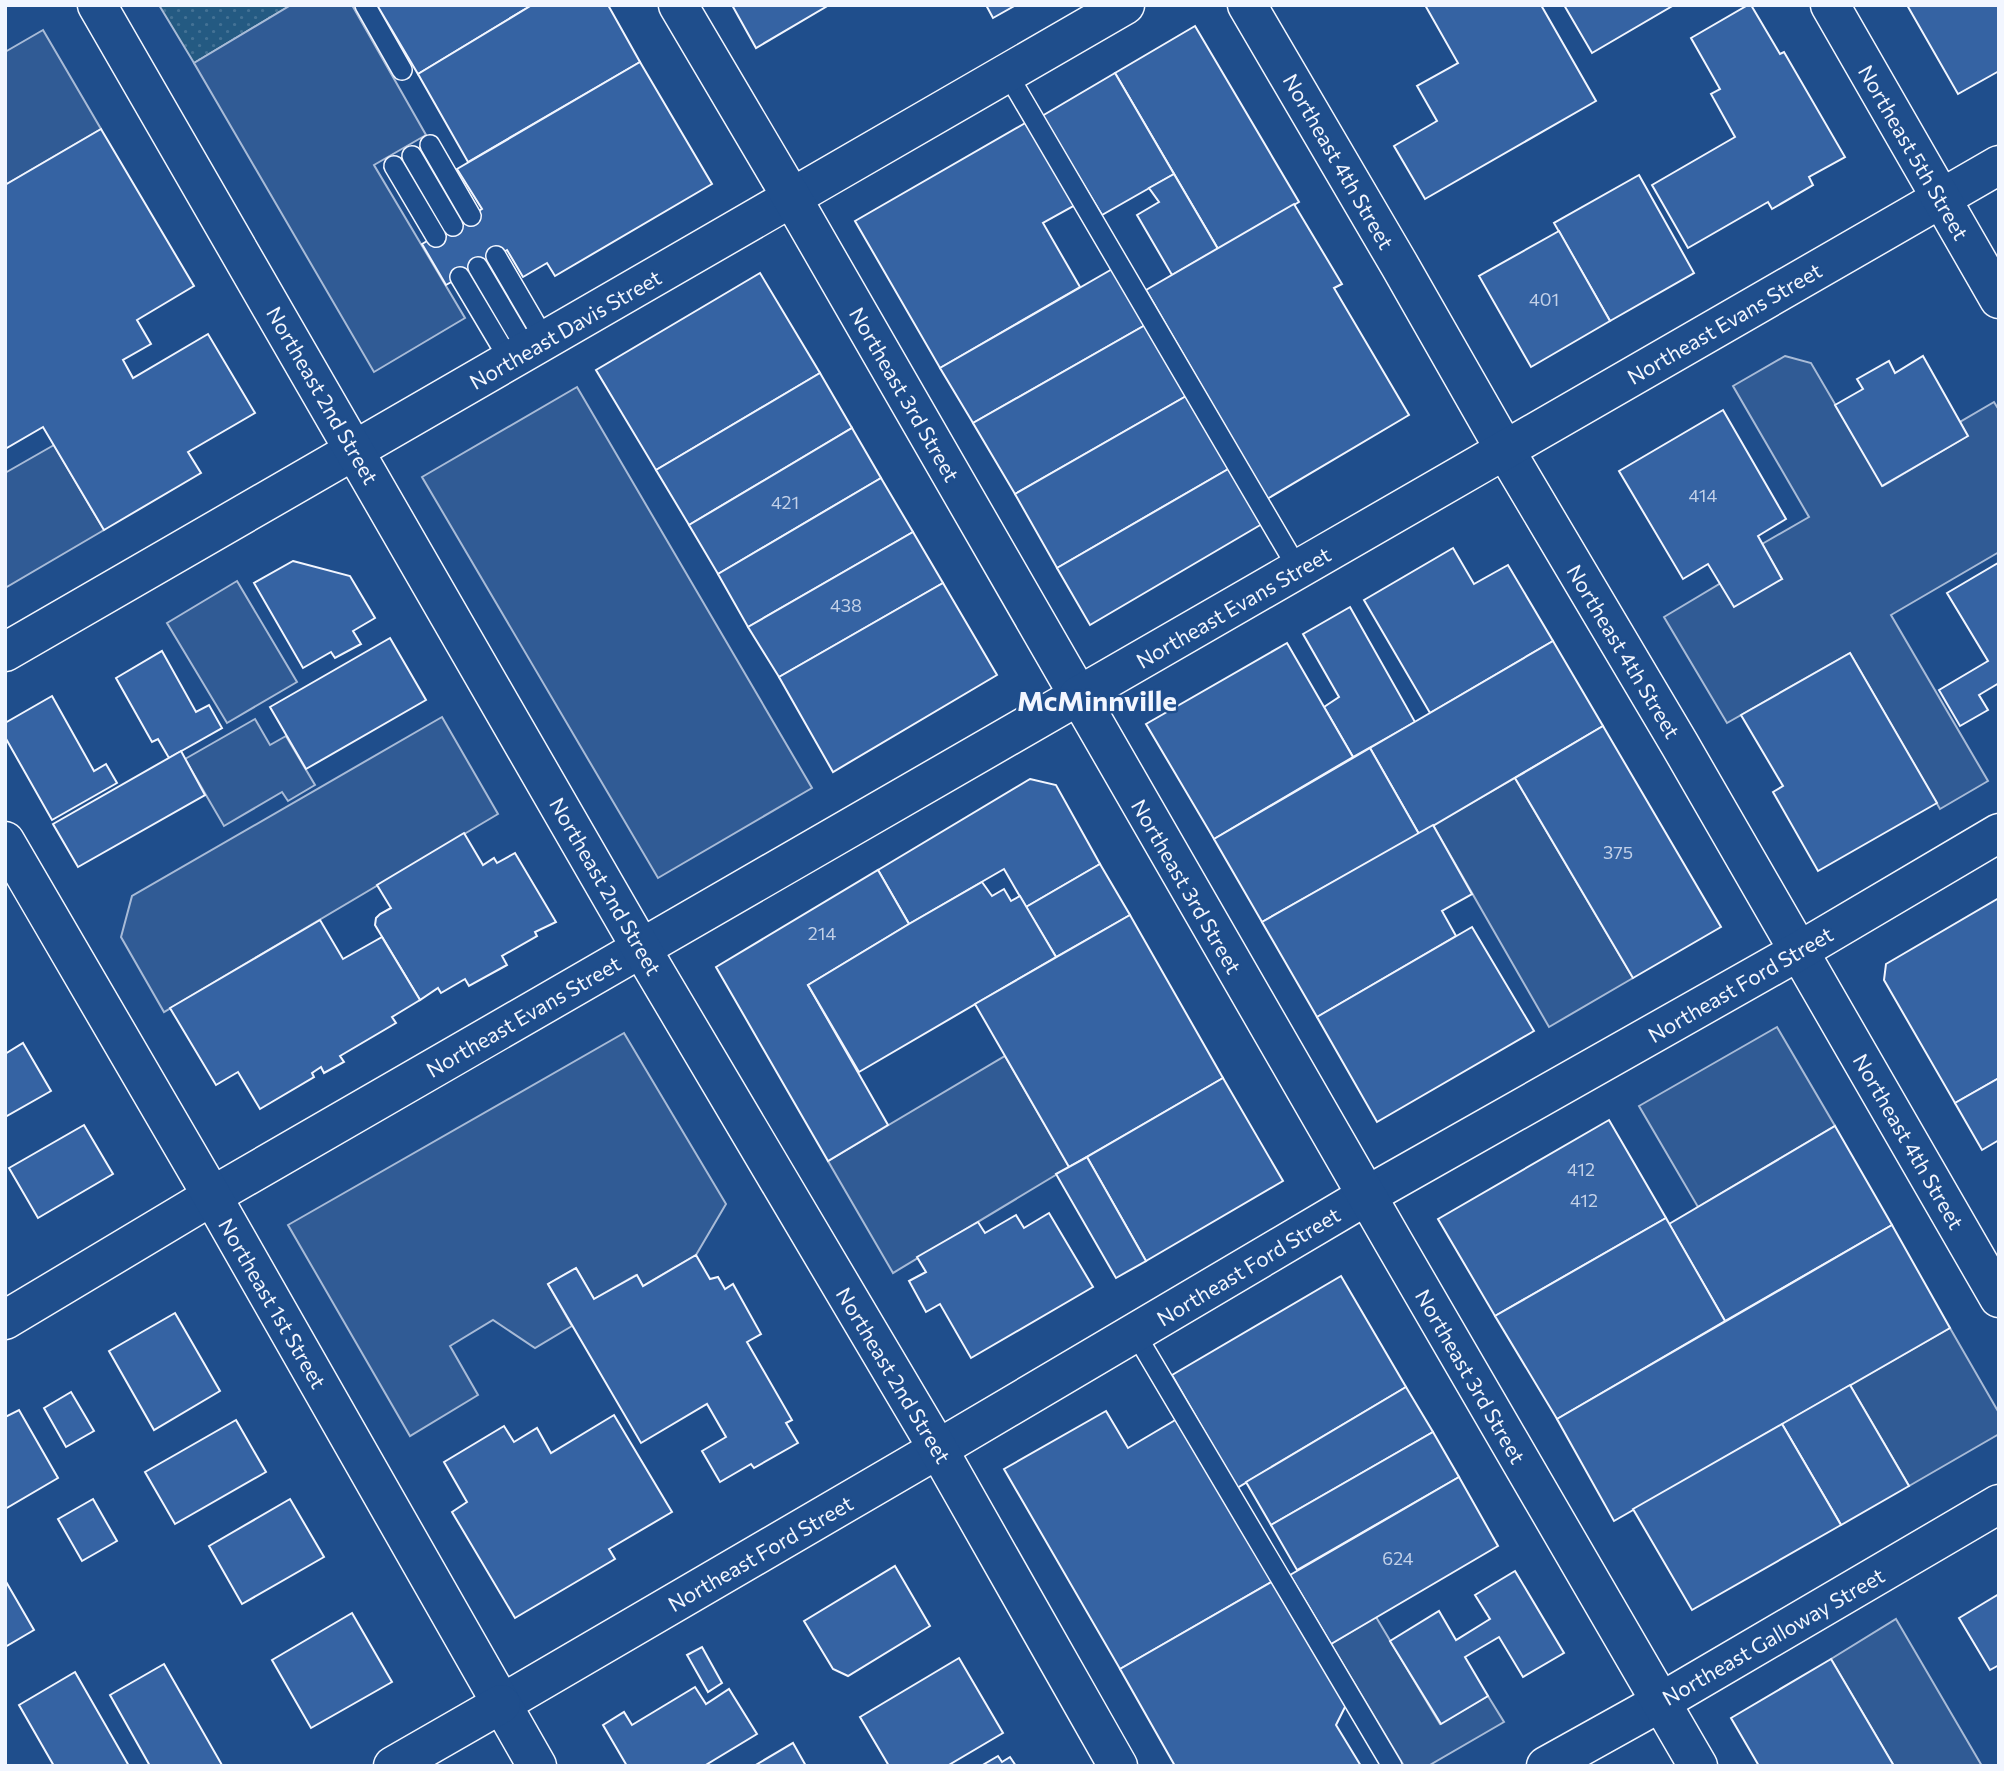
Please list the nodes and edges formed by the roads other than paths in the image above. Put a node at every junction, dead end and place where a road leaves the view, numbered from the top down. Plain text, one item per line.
1 (97, 5) edge
2 (365, 5) edge
3 (678, 5) edge
4 (1125, 5) edge
5 (1247, 5) edge
6 (1830, 5) edge
7 (402, 70) dead end
8 (1007, 73) junction
9 (430, 145) dead end
10 (412, 156) dead end
11 (1999, 164) edge
12 (394, 166) dead end
13 (792, 198) junction
14 (1940, 198) junction
15 (471, 216) dead end
16 (453, 226) dead end
17 (436, 237) dead end
18 (496, 256) dead end
19 (478, 267) dead end
20 (460, 277) dead end
21 (1999, 299) edge
22 (527, 350) junction
23 (355, 450) junction
24 (1505, 450) junction
25 (1298, 569) junction
26 (5, 652) edge
27 (1078, 696) junction
28 (1999, 833) edge
29 (5, 841) edge
30 (641, 948) junction
31 (1799, 951) junction
32 (212, 1196) junction
33 (1366, 1196) junction
34 (1999, 1298) edge
35 (5, 1320) edge
36 (1135, 1333) junction
37 (938, 1449) junction
38 (1999, 1504) edge
39 (1661, 1702) junction
40 (501, 1704) junction
41 (393, 1766) edge
42 (537, 1766) edge
43 (1118, 1766) edge
44 (1392, 1766) edge
45 (1546, 1766) edge
46 (1698, 1766) edge

1 - 23 street, Northeast 2nd Street
2 - 7 lane
3 - 13 street, Northeast 3rd Street
4 - 8 street, Northeast Davis Street
5 - 24 street, Northeast 4th Street
6 - 14 street, Northeast 5th Street
8 - 13 street, Northeast Davis Street
8 - 25 lane
9 - 15 lane
10 - 16 lane
11 - 14 street, Northeast Evans Street
12 - 17 lane
13 - 22 street, Northeast Davis Street
13 - 27 street, Northeast 3rd Street
14 - 21 street, Northeast 5th Street
14 - 24 street, Northeast Evans Street
18 - 22 lane
19 - 22 lane
20 - 22 lane
22 - 23 street, Northeast Davis Street
23 - 26 street, Northeast Davis Street
23 - 30 street, Northeast 2nd Street
24 - 25 street, Northeast Evans Street
24 - 31 street, Northeast 4th Street
25 - 27 street, Northeast Evans Street
27 - 30 street, Northeast Evans Street
27 - 33 street, Northeast 3rd Street
28 - 31 street, Northeast Ford Street
29 - 32 street, Northeast 1st Street
30 - 32 street, Northeast Evans Street
30 - 37 street, Northeast 2nd Street
31 - 33 street, Northeast Ford Street
31 - 34 street, Northeast 4th Street
32 - 35 street, Northeast Evans Street
32 - 40 street, Northeast 1st Street
33 - 36 street, Northeast Ford Street
33 - 39 street, Northeast 3rd Street
36 - 37 street, Northeast Ford Street
36 - 44 lane
37 - 40 street, Northeast Ford Street
37 - 43 street, Northeast 2nd Street
38 - 39 street, Northeast Galloway Street
39 - 45 street, Northeast Galloway Street
39 - 46 street, Northeast 3rd Street
40 - 41 street, Northeast Ford Street
40 - 42 street, Northeast 1st Street

